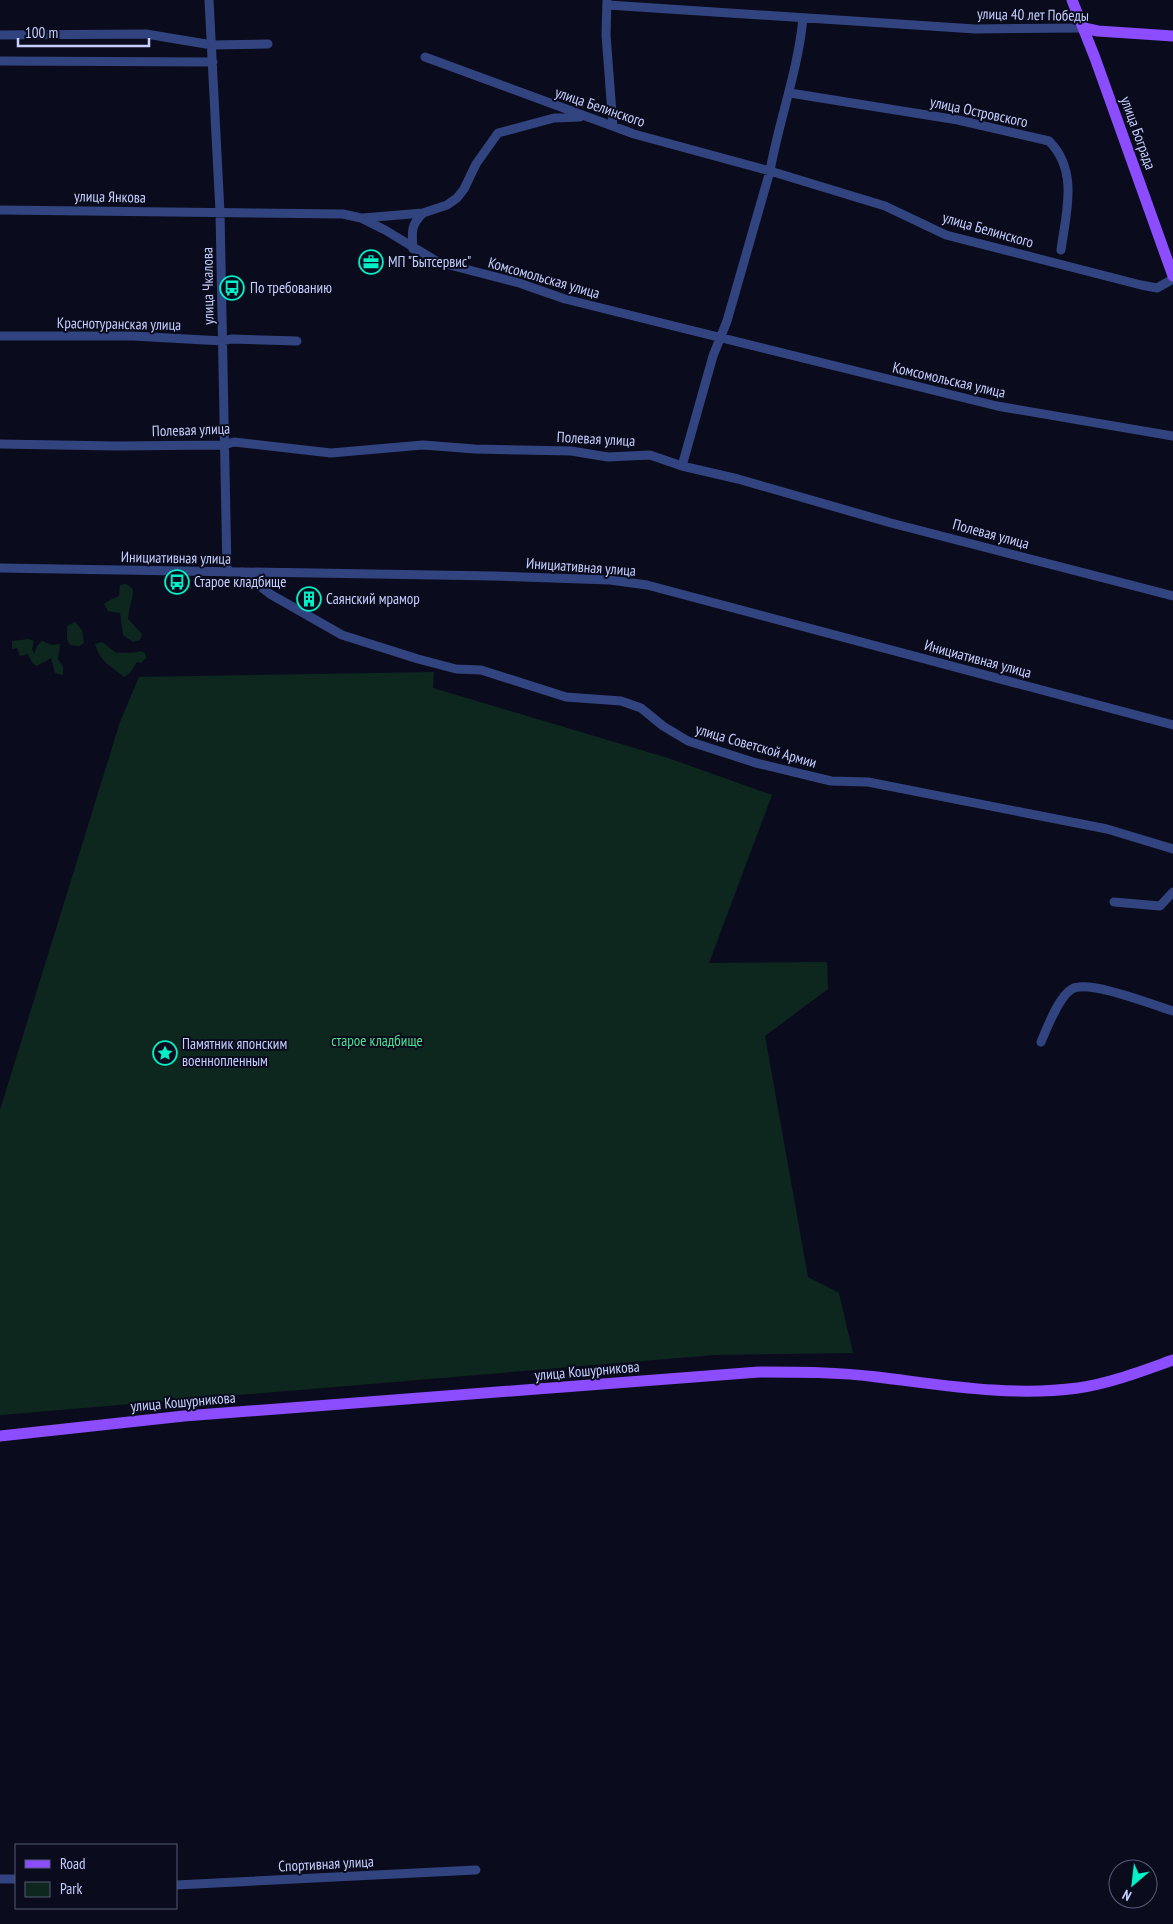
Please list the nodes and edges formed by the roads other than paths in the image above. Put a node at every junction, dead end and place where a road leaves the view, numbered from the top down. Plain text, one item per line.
1 (209, 0) edge
2 (1072, 0) edge
3 (607, 2) edge
4 (803, 18) junction
5 (1084, 28) junction
6 (0, 34) edge
7 (1173, 36) edge
8 (268, 44) dead end
9 (212, 46) junction
10 (425, 57) dead end
11 (0, 61) edge
12 (213, 62) junction
13 (790, 93) junction
14 (585, 117) junction
15 (613, 126) junction
16 (770, 172) junction
17 (0, 210) edge
18 (220, 212) junction
19 (422, 213) junction
20 (361, 218) junction
21 (413, 249) junction
22 (1061, 250) dead end
23 (1173, 278) edge
24 (0, 336) edge
25 (722, 338) junction
26 (223, 341) junction
27 (297, 342) dead end
28 (1173, 436) edge
29 (0, 444) edge
30 (224, 445) junction
31 (682, 466) junction
32 (0, 568) edge
33 (227, 572) junction
34 (242, 572) junction
35 (1173, 596) edge
36 (1173, 725) edge
37 (1173, 850) edge
38 (1173, 892) edge
39 (1114, 902) dead end
40 (1173, 1011) edge
41 (1041, 1042) dead end
42 (1173, 1360) edge
43 (0, 1436) edge
44 (476, 1870) dead end
45 (0, 1879) edge
46 (15, 1879) edge
47 (178, 1885) edge

1 - 9 street, улица Чкалова
2 - 5 main road, улица Бограда
3 - 4 street, улица 40 лет Победы
3 - 15 street
4 - 5 street, улица 40 лет Победы
4 - 13 street
5 - 7 main road, улица 40 лет Победы
5 - 23 main road, улица Бограда
6 - 9 street
8 - 9 street
9 - 12 street, улица Чкалова
10 - 14 street, улица Белинского
11 - 12 street
12 - 18 street, улица Чкалова
13 - 16 street
13 - 22 street, улица Островского
14 - 15 street, улица Белинского
14 - 19 street
15 - 16 street, улица Белинского
16 - 23 street, улица Белинского
16 - 25 street
17 - 18 street, улица Янкова
18 - 20 street, Комсомольская улица
18 - 26 street, улица Чкалова
19 - 20 street
19 - 21 street
20 - 21 street, Комсомольская улица
21 - 25 street, Комсомольская улица
24 - 26 street, Краснотуранская улица
25 - 28 street, Комсомольская улица
25 - 31 street
26 - 27 street, Краснотуранская улица
26 - 30 street, улица Чкалова
29 - 30 street, Полевая улица
30 - 31 street, Полевая улица
30 - 33 street, улица Чкалова
31 - 35 street, Полевая улица
32 - 33 street, Инициативная улица
33 - 34 street, Инициативная улица
34 - 36 street, Инициативная улица
34 - 37 street, улица Советской Армии
38 - 39 street
40 - 41 street
42 - 43 main road, улица Кошурникова
44 - 47 street, Спортивная улица
45 - 46 street

